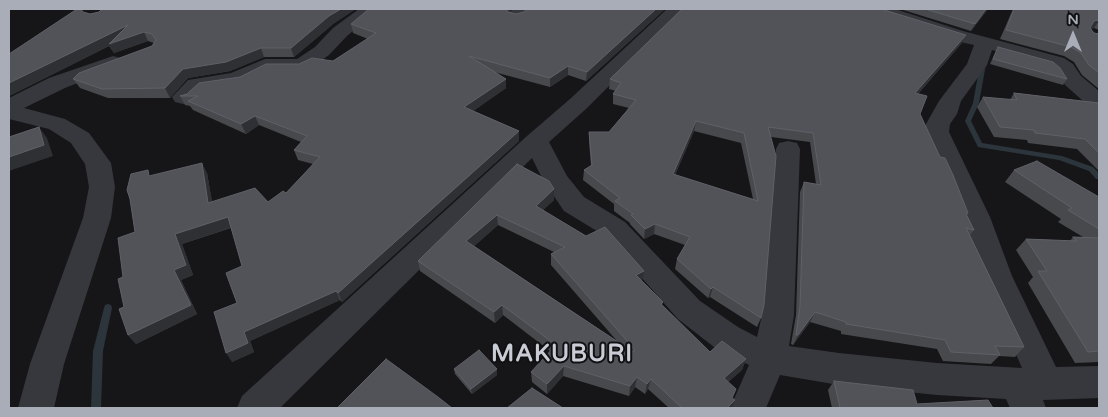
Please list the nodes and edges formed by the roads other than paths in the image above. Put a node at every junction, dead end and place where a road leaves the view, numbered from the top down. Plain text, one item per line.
1 (370, 9) edge
2 (677, 9) edge
3 (877, 9) edge
4 (985, 42) junction
5 (131, 56) edge
6 (183, 97) edge
7 (1099, 103) edge
8 (9, 107) edge
9 (9, 112) edge
10 (536, 141) junction
11 (788, 150) dead end
12 (770, 358) junction
13 (1099, 382) edge
14 (1030, 392) edge
15 (259, 407) edge
16 (36, 408) edge
17 (748, 408) edge

1 - 6 street
2 - 10 street
3 - 4 street
4 - 7 street
4 - 14 street
5 - 8 street
9 - 16 street
10 - 12 street
10 - 15 street
11 - 12 street
12 - 14 street
12 - 17 street
13 - 14 street

